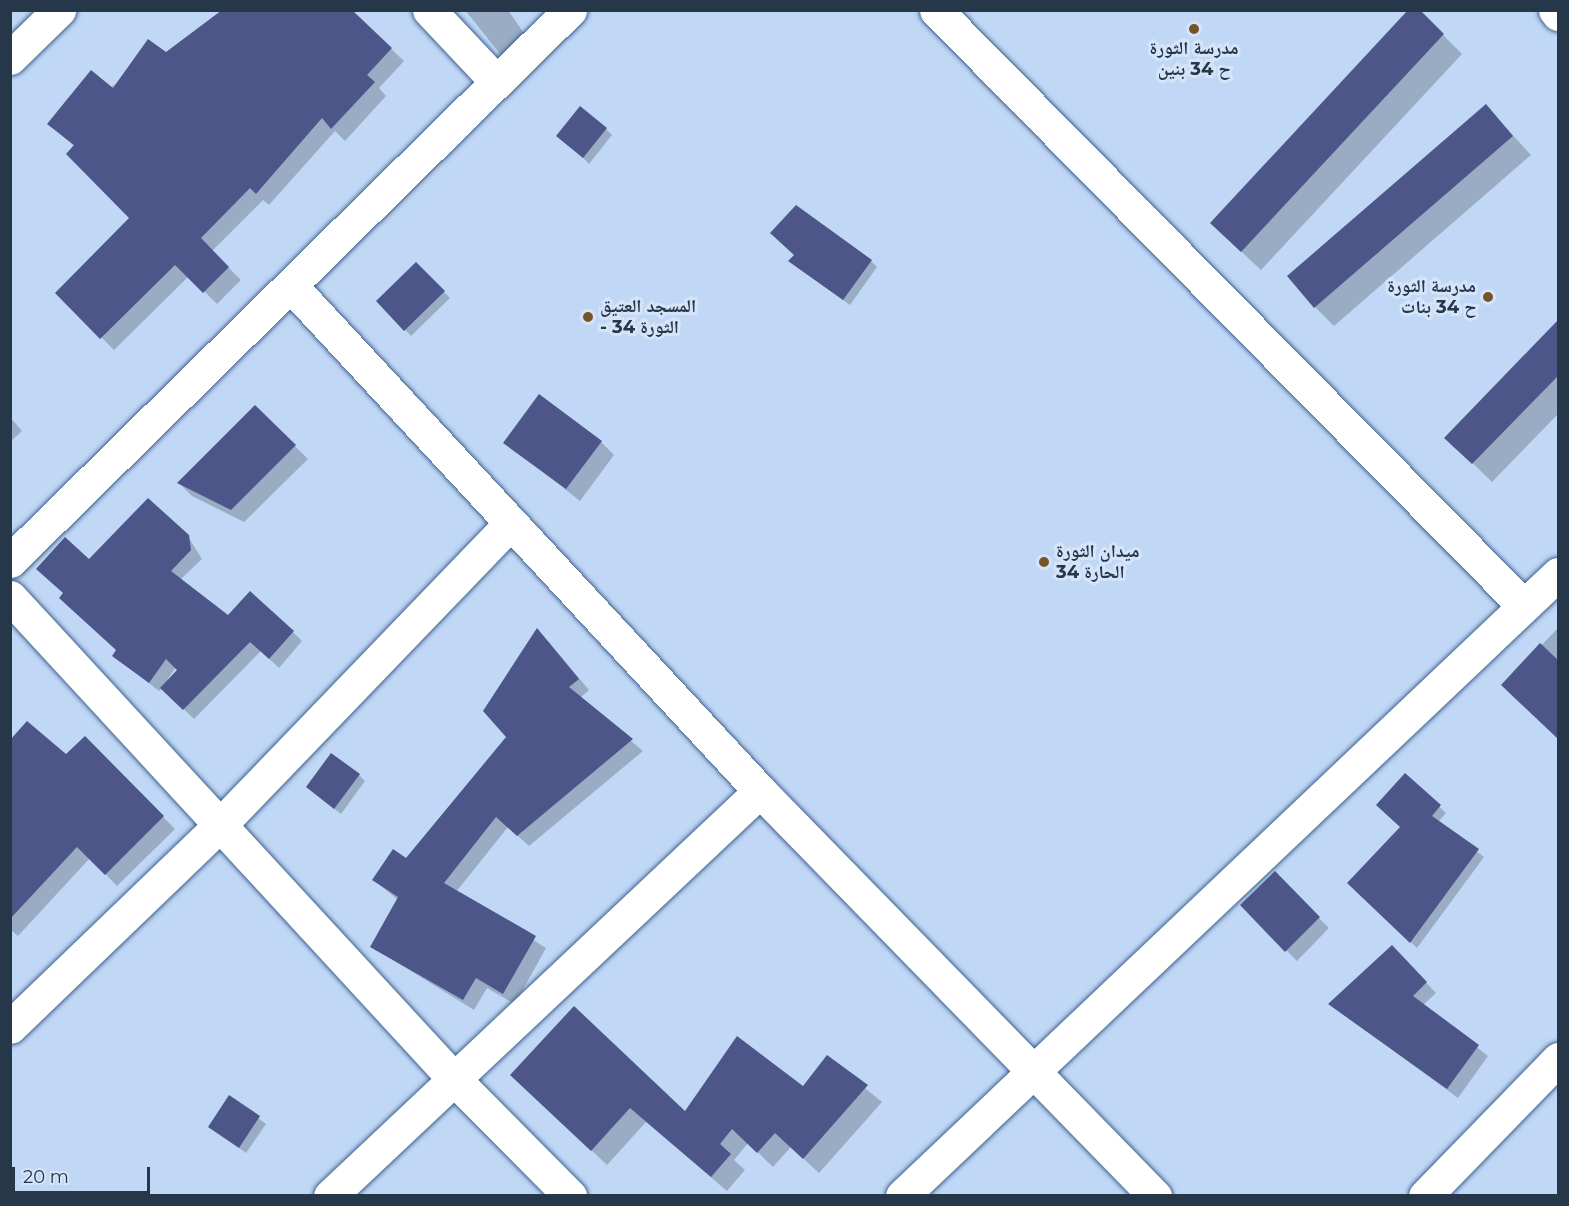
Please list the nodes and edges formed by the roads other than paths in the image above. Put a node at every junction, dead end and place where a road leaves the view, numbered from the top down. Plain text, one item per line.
1 (59, 10) edge
2 (429, 10) edge
3 (570, 10) edge
4 (936, 10) edge
5 (1555, 10) edge
6 (1558, 14) edge
7 (10, 58) edge
8 (496, 81) junction
9 (292, 287) junction
10 (509, 525) junction
11 (10, 561) edge
12 (1558, 574) edge
13 (10, 597) edge
14 (1524, 606) junction
15 (760, 791) junction
16 (220, 824) junction
17 (10, 1028) edge
18 (1558, 1059) edge
19 (1034, 1072) junction
20 (454, 1079) junction
21 (330, 1196) edge
22 (570, 1196) edge
23 (902, 1196) edge
24 (1155, 1196) edge
25 (1425, 1196) edge

1 - 7 street
2 - 8 street
3 - 8 street
4 - 14 street
5 - 6 street
8 - 9 street
9 - 10 street
9 - 11 street
10 - 15 street
10 - 16 street
12 - 14 street
13 - 16 street
14 - 19 street
15 - 19 street
15 - 20 street
16 - 17 street
16 - 20 street
18 - 25 street
19 - 23 street
19 - 24 street
20 - 21 street
20 - 22 street

